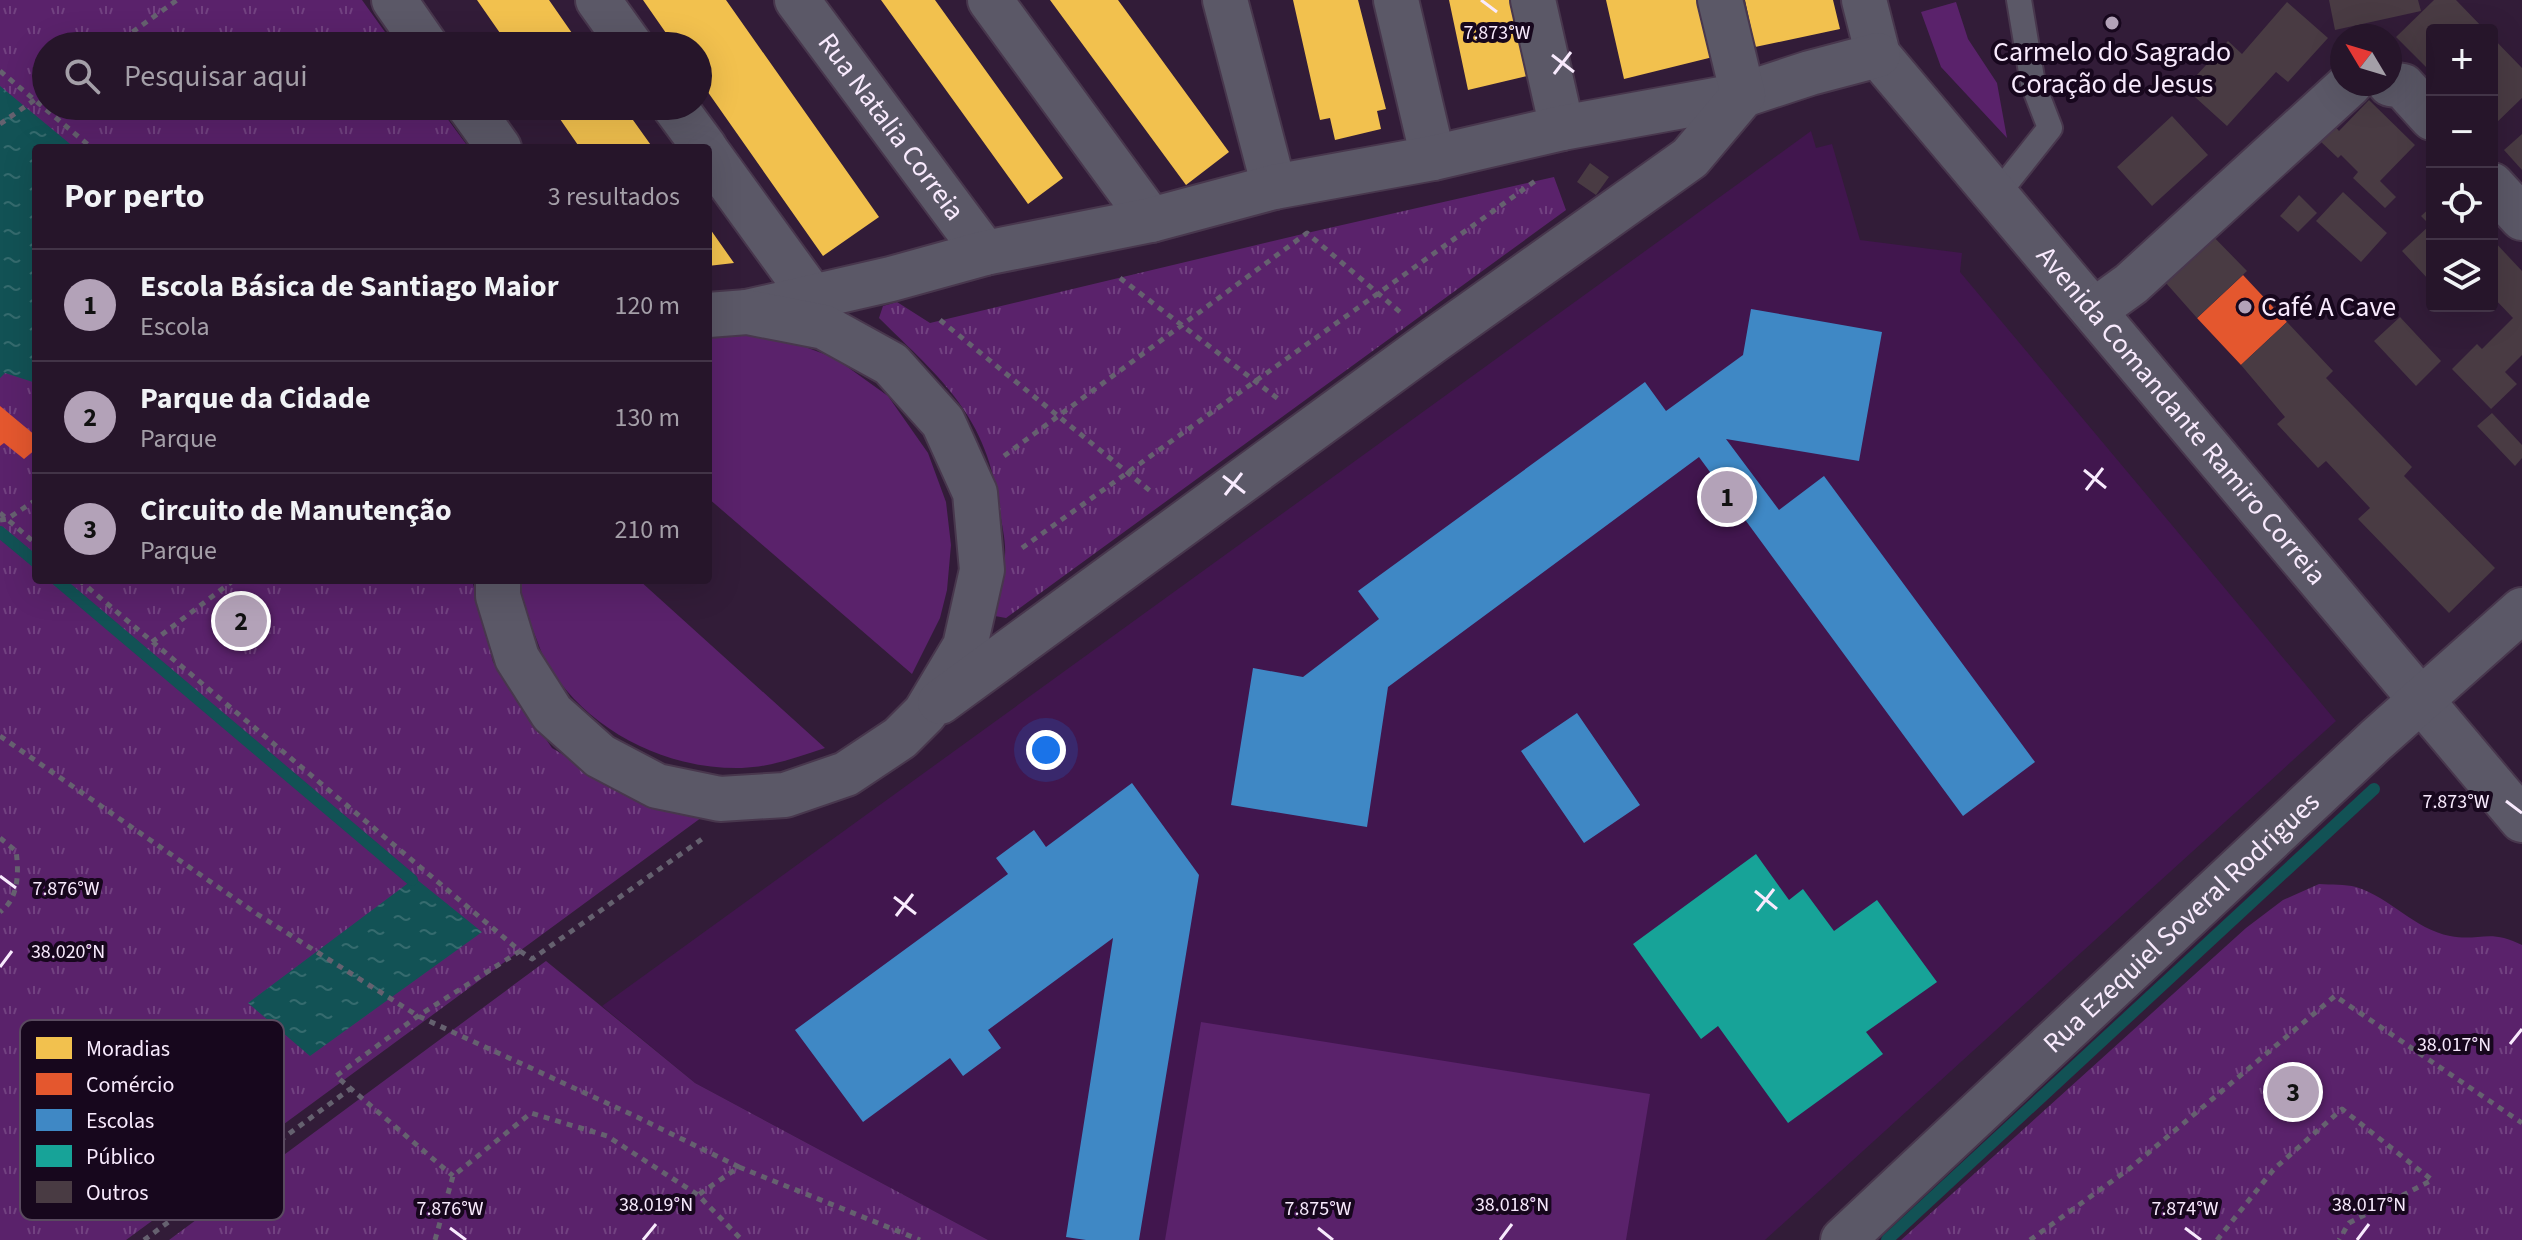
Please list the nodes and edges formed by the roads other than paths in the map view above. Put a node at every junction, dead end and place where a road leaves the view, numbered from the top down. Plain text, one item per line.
1 (394, 0) edge
2 (598, 0) edge
3 (797, 0) edge
4 (990, 0) edge
5 (1197, 0) edge
6 (1225, 0) edge
7 (1396, 0) edge
8 (1533, 0) edge
9 (1720, 0) edge
10 (1864, 0) edge
11 (2019, 0) edge
12 (416, 32) edge
13 (621, 32) edge
14 (1238, 54) junction
15 (1878, 55) junction
16 (2402, 86) edge
17 (1743, 95) junction
18 (2337, 96) edge
19 (2426, 111) edge
20 (479, 120) edge
21 (684, 120) edge
22 (1562, 128) junction
23 (496, 144) edge
24 (702, 144) edge
25 (712, 158) edge
26 (1433, 158) junction
27 (1274, 187) junction
28 (2498, 192) edge
29 (1996, 196) junction
30 (2522, 218) edge
31 (1151, 220) junction
32 (985, 253) junction
33 (813, 298) junction
34 (2095, 310) junction
35 (728, 314) edge
36 (498, 584) edge
37 (2522, 610) edge
38 (2419, 700) junction
39 (925, 713) junction
40 (2522, 820) edge
41 (1843, 1240) edge

1 - 12 street
2 - 13 street
3 - 32 street, Rua Natalia Correia
4 - 31 street
5 - 14 street
6 - 14 street
7 - 26 street
8 - 22 street
9 - 17 street
10 - 15 street, Avenida Comandante Ramiro Correia
11 - 29 lane
14 - 27 street
15 - 17 street
15 - 29 street, Avenida Comandante Ramiro Correia
16 - 19 street
17 - 22 street
17 - 39 street
18 - 34 street
20 - 23 street
21 - 24 street
22 - 26 street
25 - 33 street
26 - 27 street
27 - 31 street
28 - 30 street
29 - 34 street, Avenida Comandante Ramiro Correia
31 - 32 street
32 - 33 street
33 - 35 street
34 - 38 street, Avenida Comandante Ramiro Correia
35 - 39 street
36 - 39 street
37 - 38 street, Rua Ezequiel Soveral Rodrigues
38 - 40 street, Avenida Comandante Ramiro Correia
38 - 41 street, Rua Ezequiel Soveral Rodrigues

